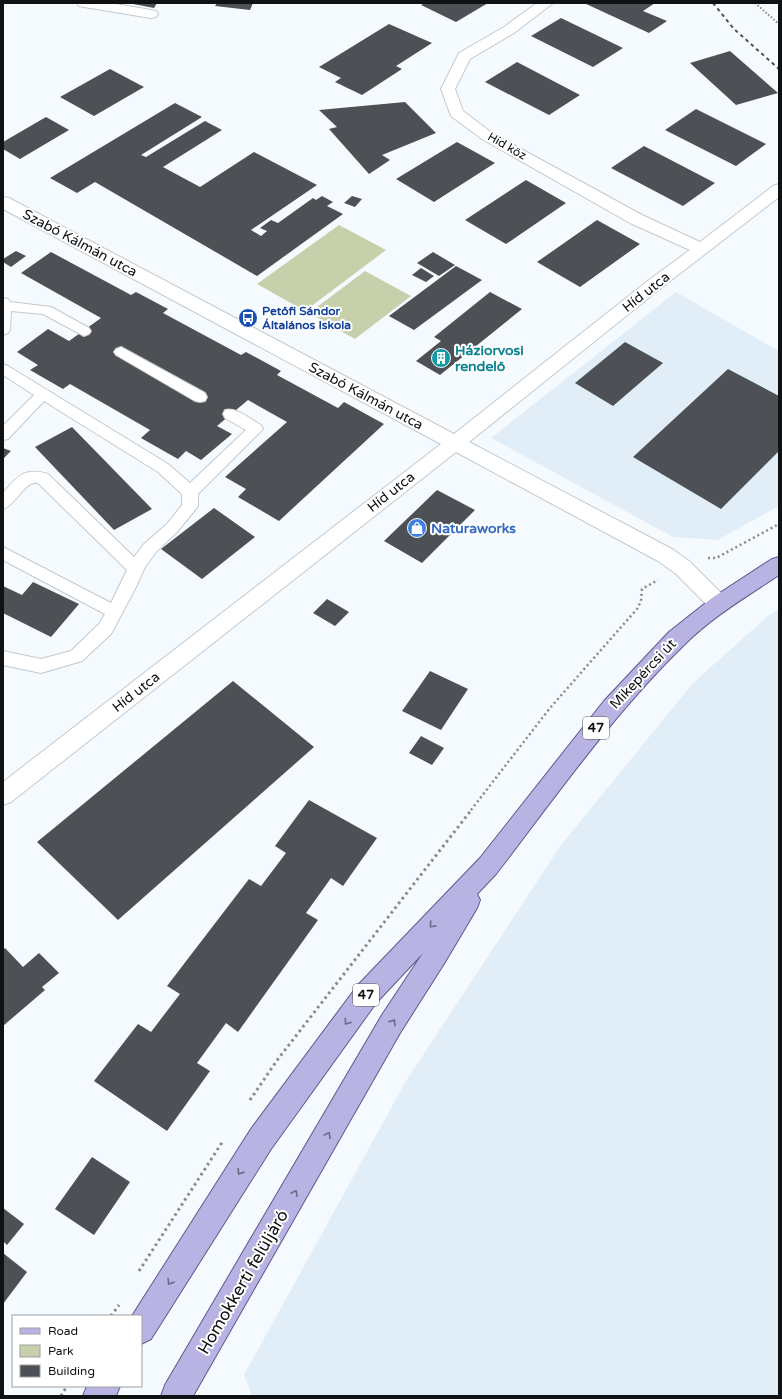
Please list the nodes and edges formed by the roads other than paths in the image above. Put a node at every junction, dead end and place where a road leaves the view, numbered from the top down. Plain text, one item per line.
1 (84, 3) edge
2 (546, 3) edge
3 (151, 14) dead end
4 (779, 189) edge
5 (7, 209) edge
6 (702, 249) junction
7 (4, 304) edge
8 (3, 330) edge
9 (84, 331) dead end
10 (121, 352) dead end
11 (3, 369) edge
12 (43, 394) junction
13 (200, 397) dead end
14 (230, 414) dead end
15 (3, 435) edge
16 (454, 443) junction
17 (190, 492) junction
18 (3, 503) edge
19 (3, 553) edge
20 (779, 565) edge
21 (136, 569) junction
22 (719, 604) junction
23 (115, 612) junction
24 (3, 658) edge
25 (3, 795) edge
26 (488, 866) junction
27 (142, 1327) edge
28 (104, 1387) edge
29 (98, 1396) edge
30 (176, 1396) edge

1 - 3 street
2 - 6 street, Híd köz
4 - 6 street, Híd utca
5 - 16 street, Szabó Kálmán utca
6 - 16 street, Híd utca
7 - 8 lane
7 - 9 lane
10 - 13 lane
11 - 12 lane
12 - 15 lane
12 - 17 lane
14 - 17 lane
16 - 22 street, Szabó Kálmán utca
16 - 25 street, Híd utca
17 - 21 lane
18 - 21 lane
19 - 23 lane
20 - 22 main road, Mikepércsi út / 47
21 - 23 lane
22 - 26 main road, Mikepércsi út / 47
23 - 24 lane
26 -> 27 main road, 47
30 -> 26 main road, Homokkerti felüljáró / 47
28 - 29 main road

